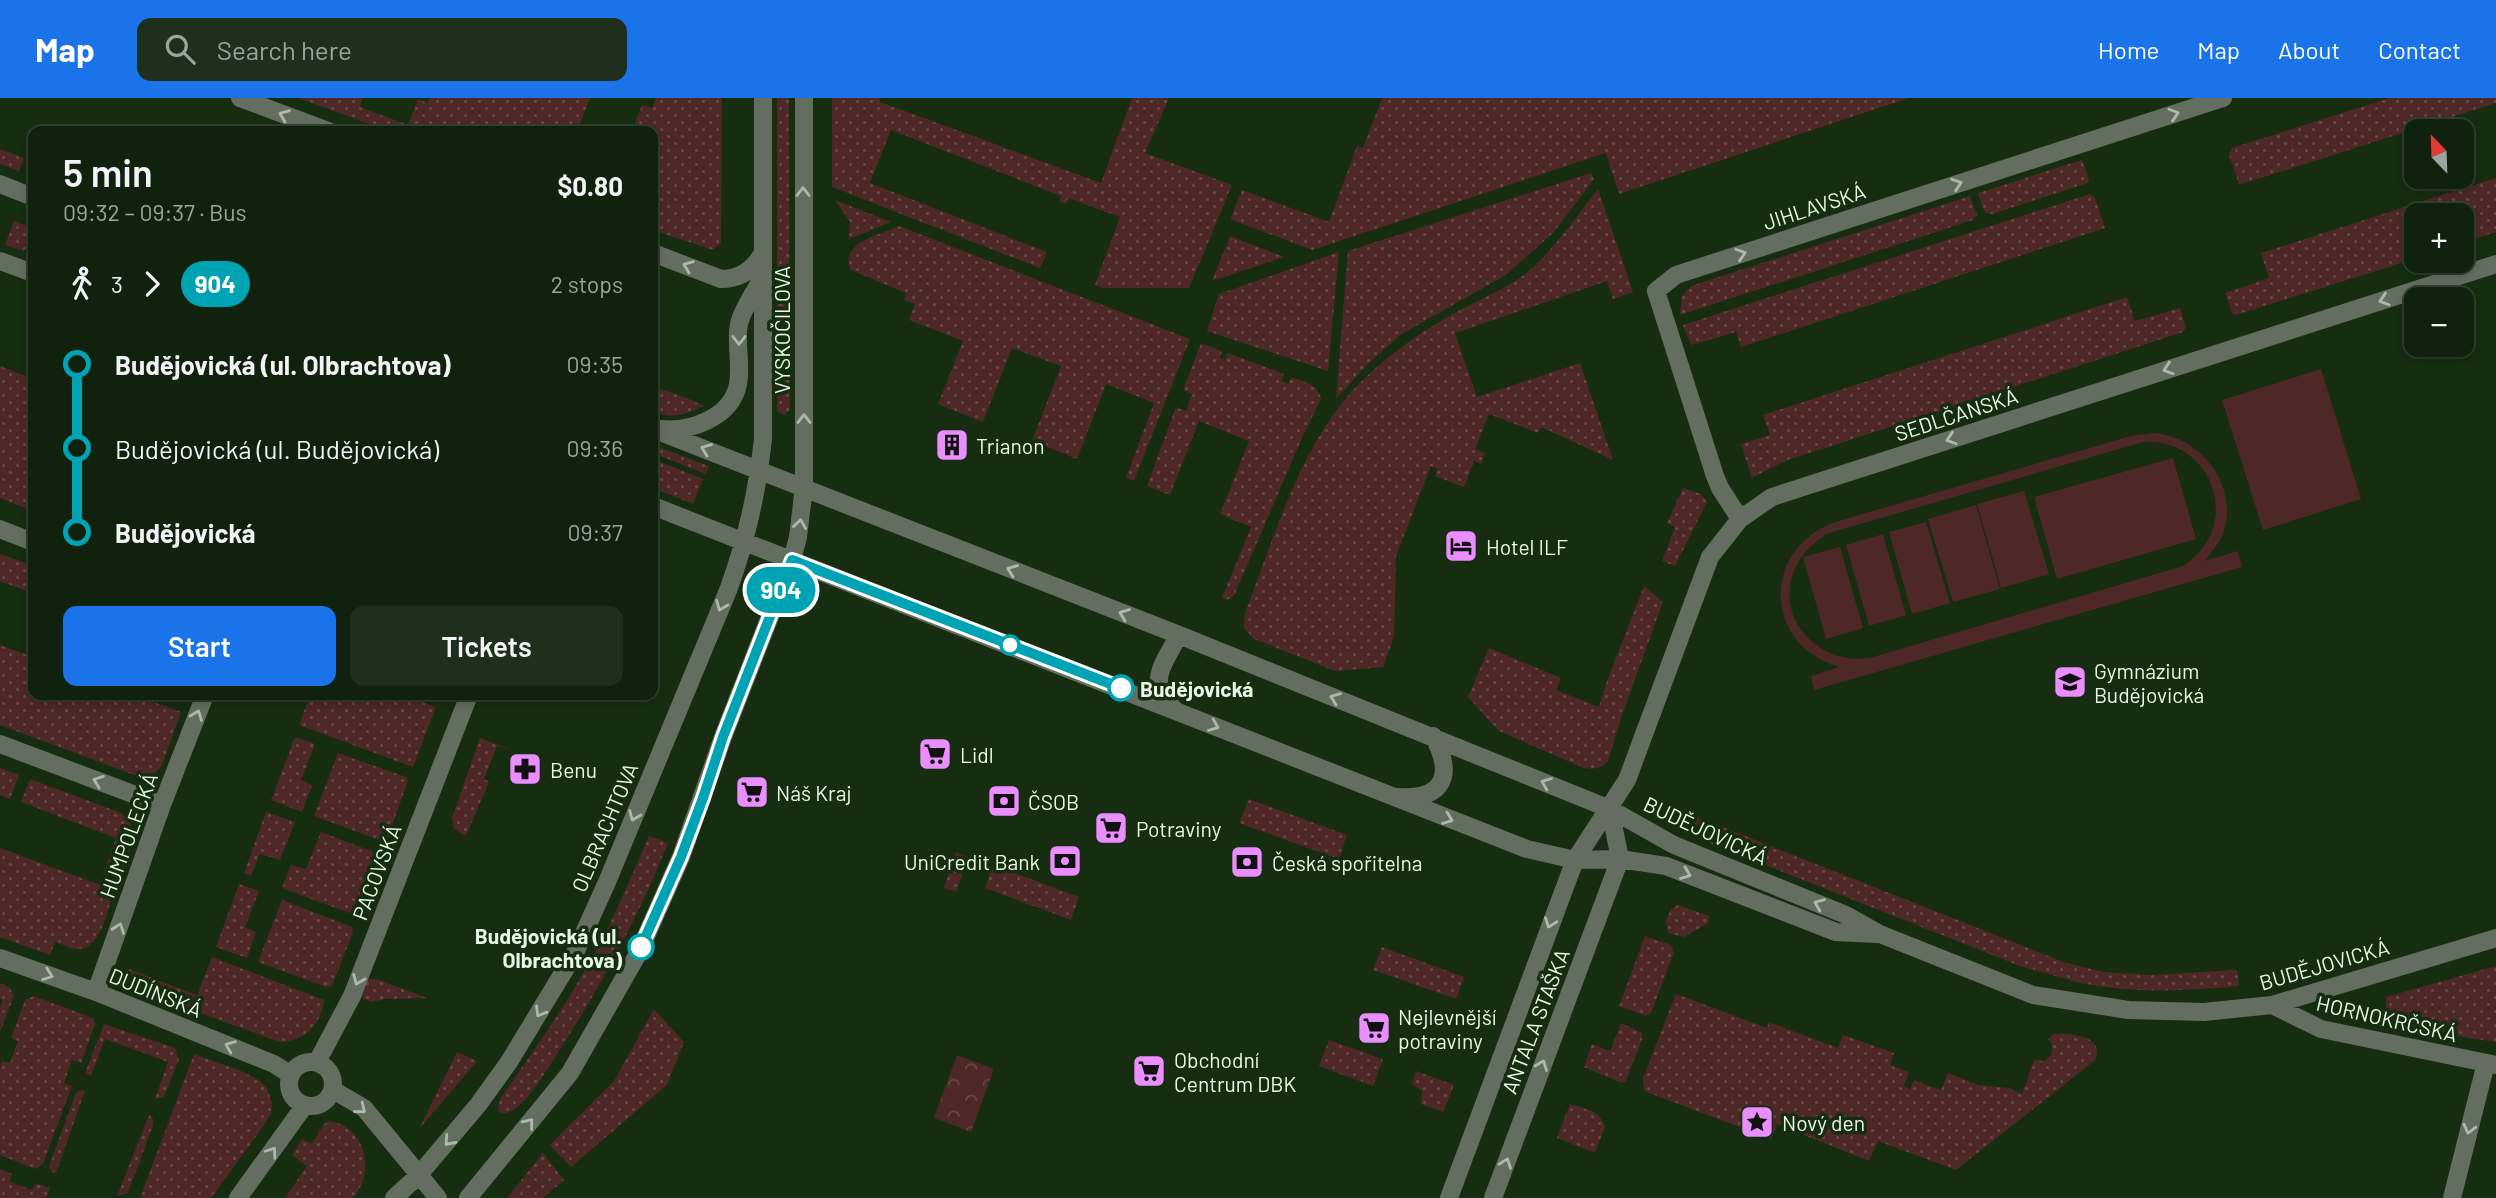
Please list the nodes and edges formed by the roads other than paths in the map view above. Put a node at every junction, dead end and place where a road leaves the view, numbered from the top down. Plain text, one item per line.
1 (240, 98) edge
2 (762, 98) edge
3 (804, 98) edge
4 (2223, 98) edge
5 (315, 126) edge
6 (0, 184) edge
7 (28, 195) edge
8 (762, 254) junction
9 (658, 255) edge
10 (0, 261) edge
11 (2496, 264) edge
12 (28, 271) edge
13 (762, 277) junction
14 (658, 429) edge
15 (658, 431) edge
16 (759, 470) junction
17 (804, 487) junction
18 (658, 508) edge
19 (1740, 519) junction
20 (0, 529) edge
21 (28, 540) edge
22 (745, 542) junction
23 (792, 560) junction
24 (1179, 635) junction
25 (203, 700) edge
26 (467, 700) edge
27 (1174, 709) junction
28 (1433, 736) junction
29 (0, 744) edge
30 (1391, 797) junction
31 (162, 805) junction
32 (1610, 809) junction
33 (1620, 859) junction
34 (1575, 860) junction
35 (1880, 934) junction
36 (2496, 938) edge
37 (0, 958) edge
38 (96, 992) junction
39 (2272, 1005) junction
40 (317, 1062) junction
41 (2491, 1064) edge
42 (291, 1075) junction
43 (332, 1090) junction
44 (305, 1105) junction
45 (418, 1176) junction
46 (238, 1198) edge
47 (394, 1198) edge
48 (438, 1198) edge
49 (467, 1198) edge
50 (1449, 1198) edge
51 (1493, 1198) edge
52 (2452, 1198) edge

5 -> 1 street
2 - 8 street, VYSKOČILOVA
17 -> 3 street, VYSKOČILOVA
19 -> 4 street, JIHLAVSKÁ
6 - 7 street
8 -> 9 street
8 - 13 street, VYSKOČILOVA
10 - 12 street
11 -> 19 street, SEDLČANSKÁ
13 -> 14 street
13 - 16 street, VYSKOČILOVA
16 -> 15 street, BUDĚJOVICKÁ
16 - 17 street, BUDĚJOVICKÁ
16 - 22 street, OLBRACHTOVA
23 -> 17 street, VYSKOČILOVA
24 -> 17 street, BUDĚJOVICKÁ
18 - 22 street, BUDĚJOVICKÁ
19 - 32 street, SEDLČANSKÁ
20 - 21 street
22 - 23 street, BUDĚJOVICKÁ
22 -> 45 street, OLBRACHTOVA
23 - 27 street, BUDĚJOVICKÁ
49 -> 23 street
24 - 27 street
28 -> 24 street, BUDĚJOVICKÁ
31 -> 25 street, HUMPOLECKÁ
26 -> 40 street, PACOVSKÁ
27 -> 30 street, BUDĚJOVICKÁ
28 - 30 street
32 -> 28 street, BUDĚJOVICKÁ
31 -> 29 street
30 -> 34 street, BUDĚJOVICKÁ
38 -> 31 street, HUMPOLECKÁ
32 - 33 street
32 - 34 street, ANTALA STAŠKA
35 -> 32 street, BUDĚJOVICKÁ
33 - 34 street, BUDĚJOVICKÁ
33 -> 35 street, BUDĚJOVICKÁ
51 -> 33 street, ANTALA STAŠKA
34 -> 50 street, ANTALA STAŠKA
35 - 39 street, BUDĚJOVICKÁ
36 - 39 street, BUDĚJOVICKÁ
37 -> 38 street, DUDÍNSKÁ
42 -> 38 street, DUDÍNSKÁ
39 - 41 street, HORNOKRČSKÁ
40 - 42 street
40 - 43 street
41 -> 52 street
42 - 44 street
43 - 44 street
43 -> 45 street
46 -> 44 street
45 - 47 street, OLBRACHTOVA
45 - 48 street

